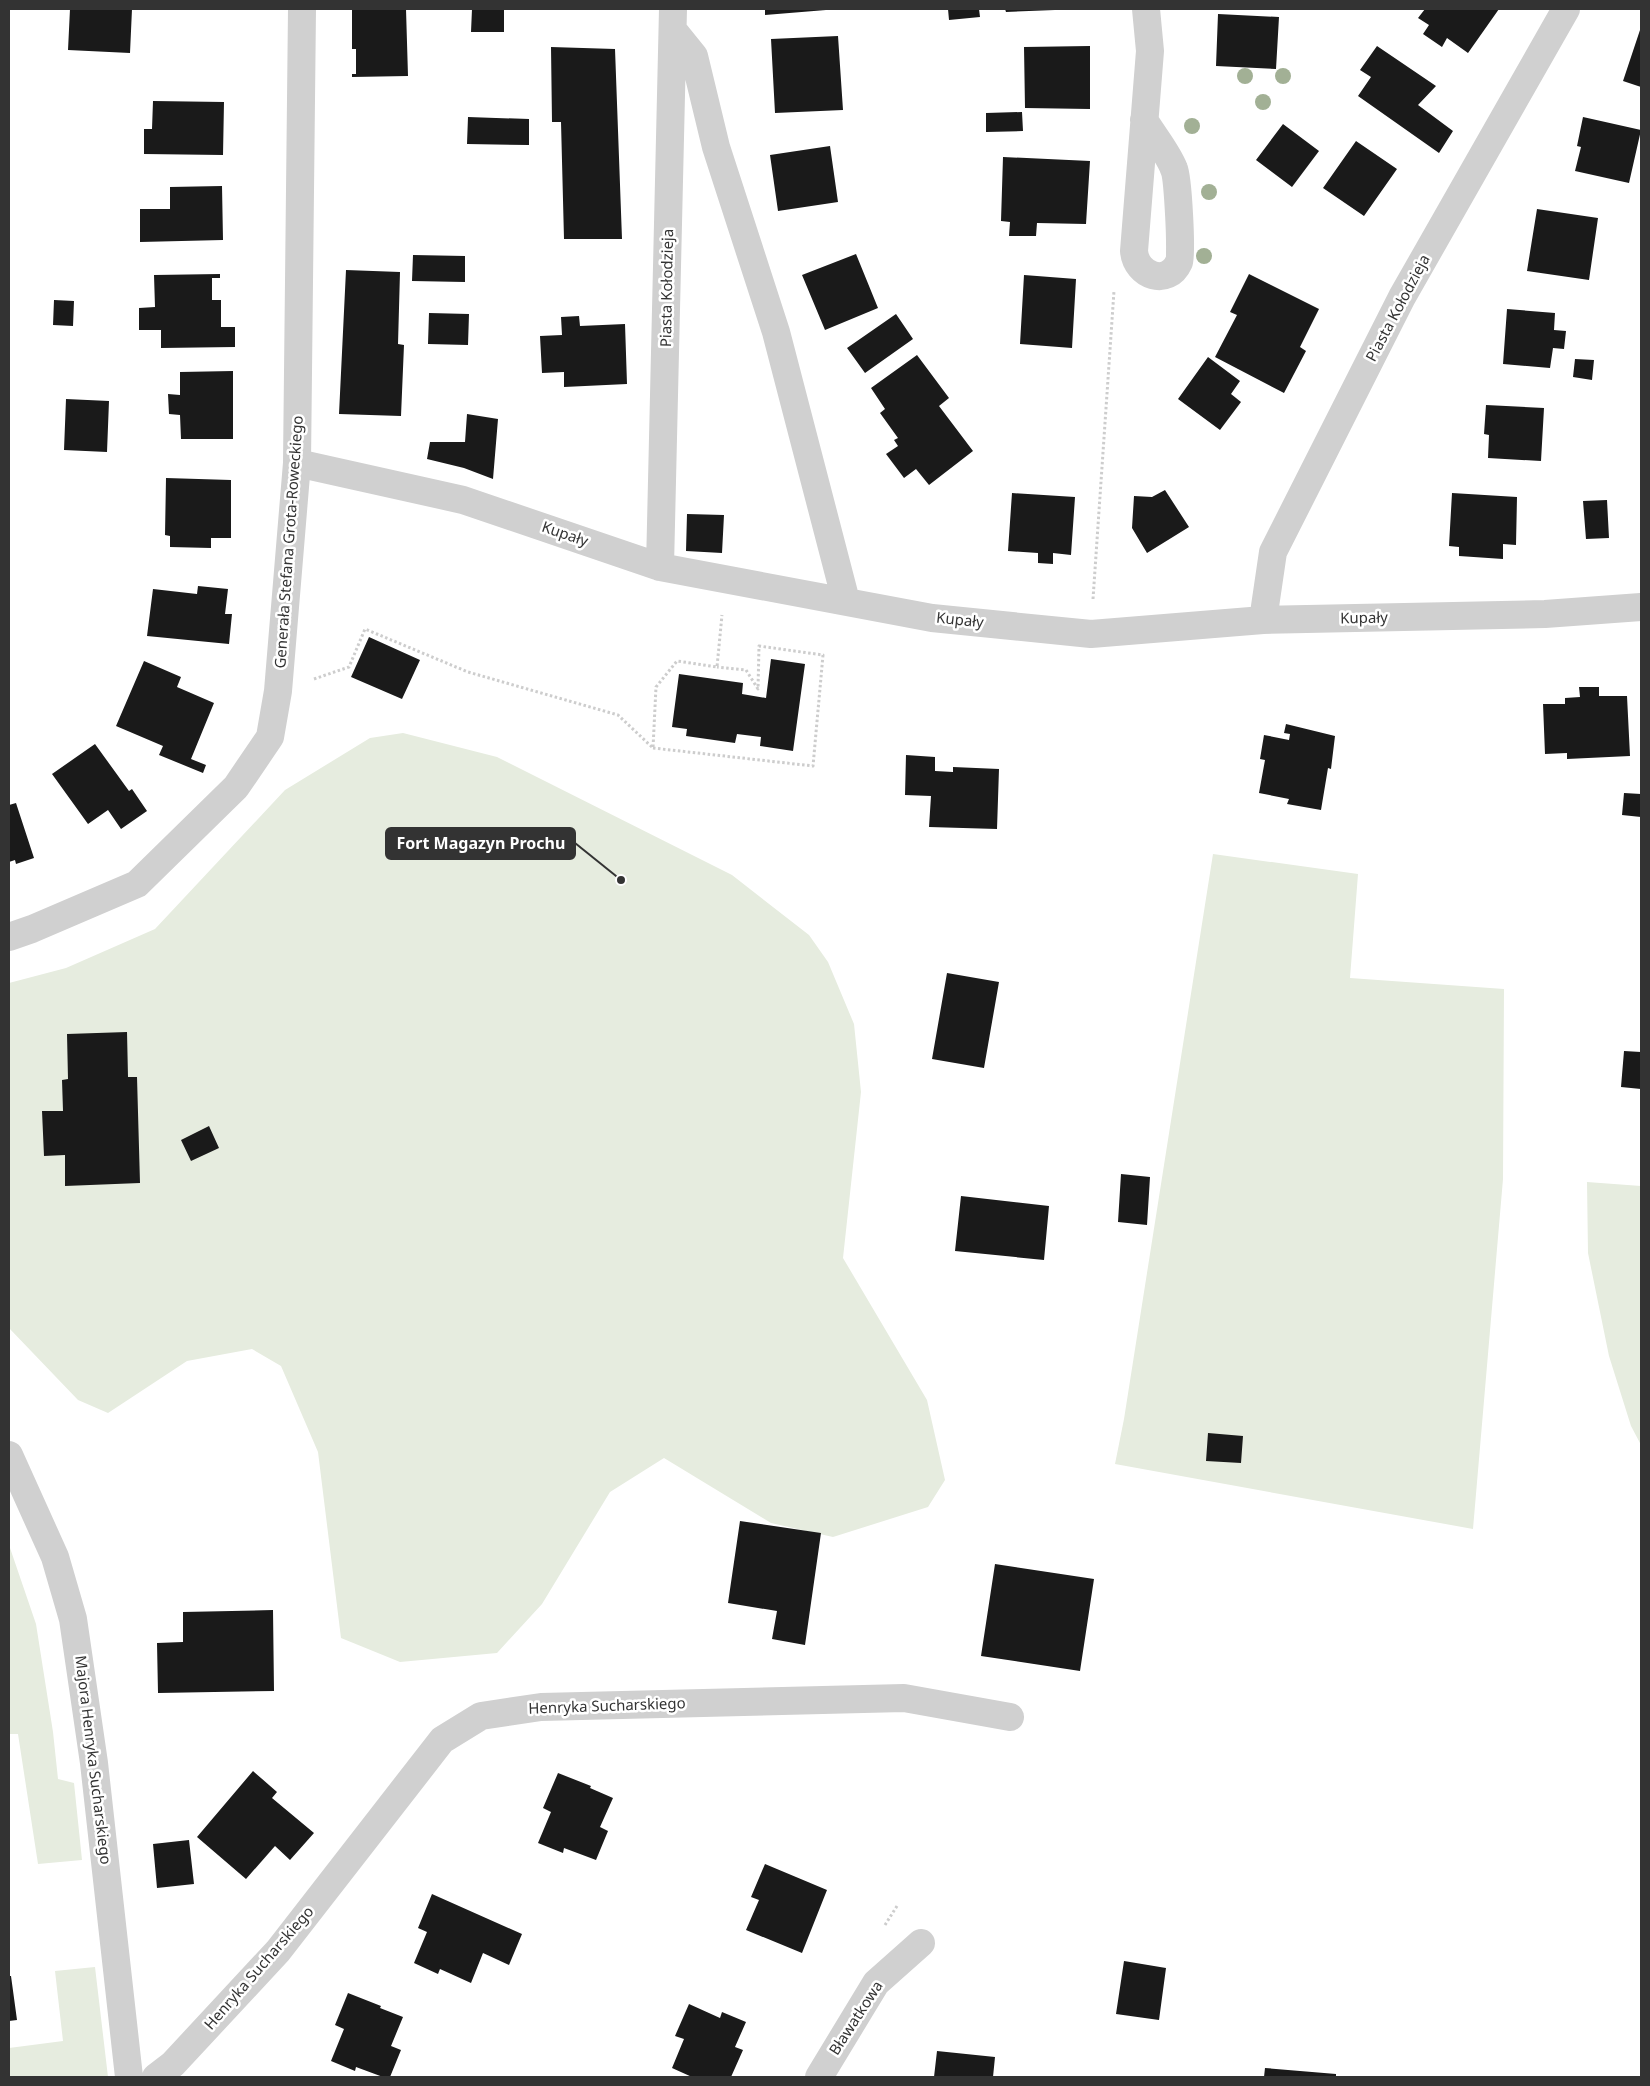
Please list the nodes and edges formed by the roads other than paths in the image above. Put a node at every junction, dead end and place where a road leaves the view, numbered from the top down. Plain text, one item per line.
1 (302, 9) edge
2 (1146, 9) edge
3 (1566, 9) edge
4 (673, 19) edge
5 (1144, 120) junction
6 (297, 463) junction
7 (660, 567) junction
8 (846, 601) junction
9 (1641, 607) edge
10 (1263, 620) junction
11 (9, 937) edge
12 (9, 1455) edge
13 (1010, 1717) dead end
14 (921, 1943) dead end
15 (129, 2077) edge
16 (156, 2077) edge
17 (819, 2077) edge

1 - 6 street, Generała Stefana Grota-Roweckiego
2 - 5 street
3 - 10 street, Piasta Kołodzieja
4 - 7 street, Piasta Kołodzieja
4 - 8 street
5 - 5 street
6 - 7 street, Kupały
6 - 11 street, Generała Stefana Grota-Roweckiego
7 - 8 street, Kupały
8 - 10 street, Kupały
9 - 10 street, Kupały
12 - 15 street, Majora Henryka Sucharskiego
13 - 16 street, Henryka Sucharskiego
14 - 17 street, Bławatkowa

